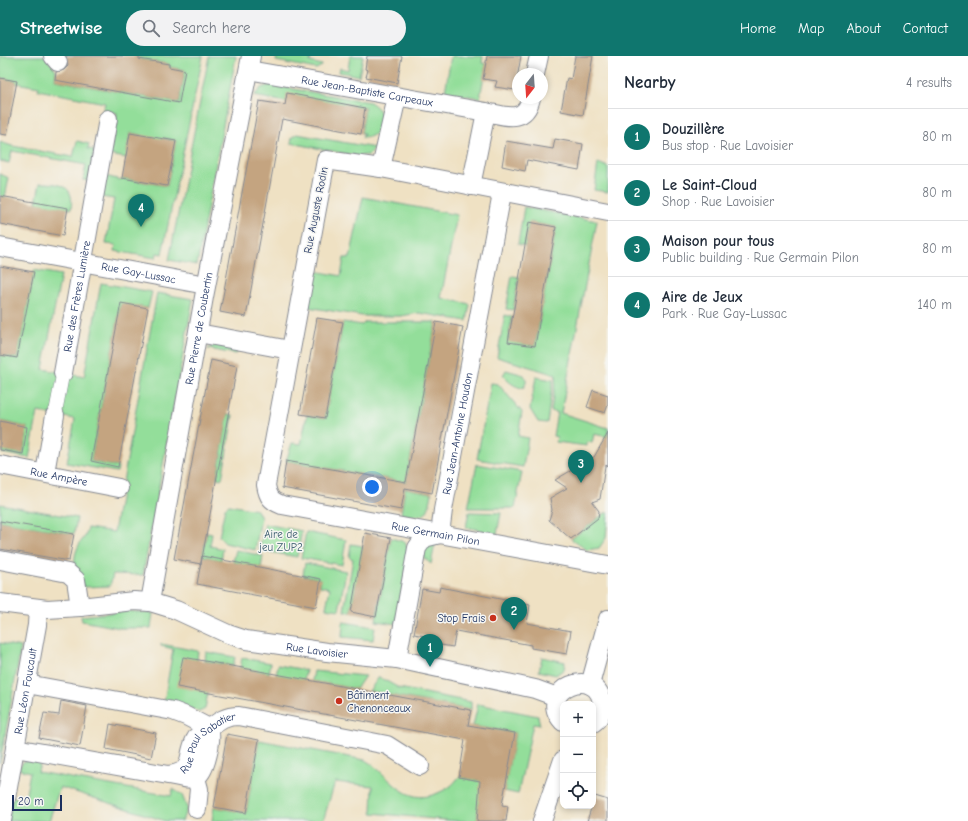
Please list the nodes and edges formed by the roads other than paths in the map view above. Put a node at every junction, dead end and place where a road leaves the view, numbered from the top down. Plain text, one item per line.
1 (539, 56) edge
2 (250, 63) edge
3 (536, 68) edge
4 (397, 97) junction
5 (529, 104) edge
6 (486, 112) junction
7 (108, 119) dead end
8 (381, 168) junction
9 (471, 186) junction
10 (502, 193) junction
11 (608, 212) edge
12 (0, 247) edge
13 (82, 262) junction
14 (206, 285) junction
15 (198, 333) junction
16 (290, 350) junction
17 (63, 373) joint
18 (55, 416) joint
19 (0, 465) edge
20 (45, 473) junction
21 (119, 488) dead end
22 (268, 495) joint
23 (440, 534) junction
24 (0, 560) edge
25 (608, 565) edge
26 (150, 602) junction
27 (0, 603) edge
28 (80, 607) junction
29 (38, 608) junction
30 (608, 619) edge
31 (397, 660) junction
32 (27, 684) junction
33 (590, 685) junction
34 (557, 697) junction
35 (601, 714) edge
36 (560, 718) edge
37 (209, 728) junction
38 (15, 748) junction
39 (420, 766) dead end
40 (560, 769) edge
41 (168, 775) junction
42 (196, 778) junction
43 (197, 809) dead end
44 (2, 821) edge
45 (542, 821) edge

1 - 3 street
2 - 4 street, Rue Jean-Baptiste Carpeaux
2 - 14 street, Rue Pierre de Coubertin
4 - 6 street, Rue Jean-Baptiste Carpeaux
4 - 8 street
5 - 6 street, Rue Jean-Baptiste Carpeaux
6 - 9 street
7 - 13 street, Rue des Frères Lumière
8 - 9 street, Rue Auguste Rodin
8 - 16 street, Rue Auguste Rodin
9 - 10 street, Rue Auguste Rodin
10 - 11 street, Rue Auguste Rodin
10 - 23 street, Rue Jean-Antoine Houdon
12 - 13 street, Rue Gay-Lussac
13 - 14 street, Rue Gay-Lussac
13 - 17 street, Rue des Frères Lumière
14 - 15 street, Rue Pierre de Coubertin
15 - 16 street
15 - 26 street, Rue Pierre de Coubertin
16 - 22 street, Rue Auguste Rodin
17 - 18 street, Rue des Frères Lumière
18 - 20 street, Rue des Frères Lumière
19 - 20 street, Rue Ampère
20 - 21 street, Rue Ampère
22 - 23 street, Rue Germain Pilon
23 - 25 street, Rue Germain Pilon
23 - 31 street
24 - 28 street
26 - 28 street, Rue Lavoisier
26 - 31 street, Rue Lavoisier
27 - 29 street, Rue Lavoisier
28 - 29 street, Rue Lavoisier
29 - 32 street, Rue Léon Foucault
30 - 33 street
31 - 34 street, Rue Lavoisier
32 - 37 street
32 - 38 street, Rue Léon Foucault
33 - 34 street
33 - 35 street
34 - 36 street
37 - 39 street, Rue Paul Sabatier
37 - 41 street, Rue Paul Sabatier
37 - 42 street
38 - 41 street, Rue Paul Sabatier
38 - 44 street, Rue Léon Foucault
40 - 45 street
41 - 42 street
42 - 43 street, Rue Paul Sabatier

